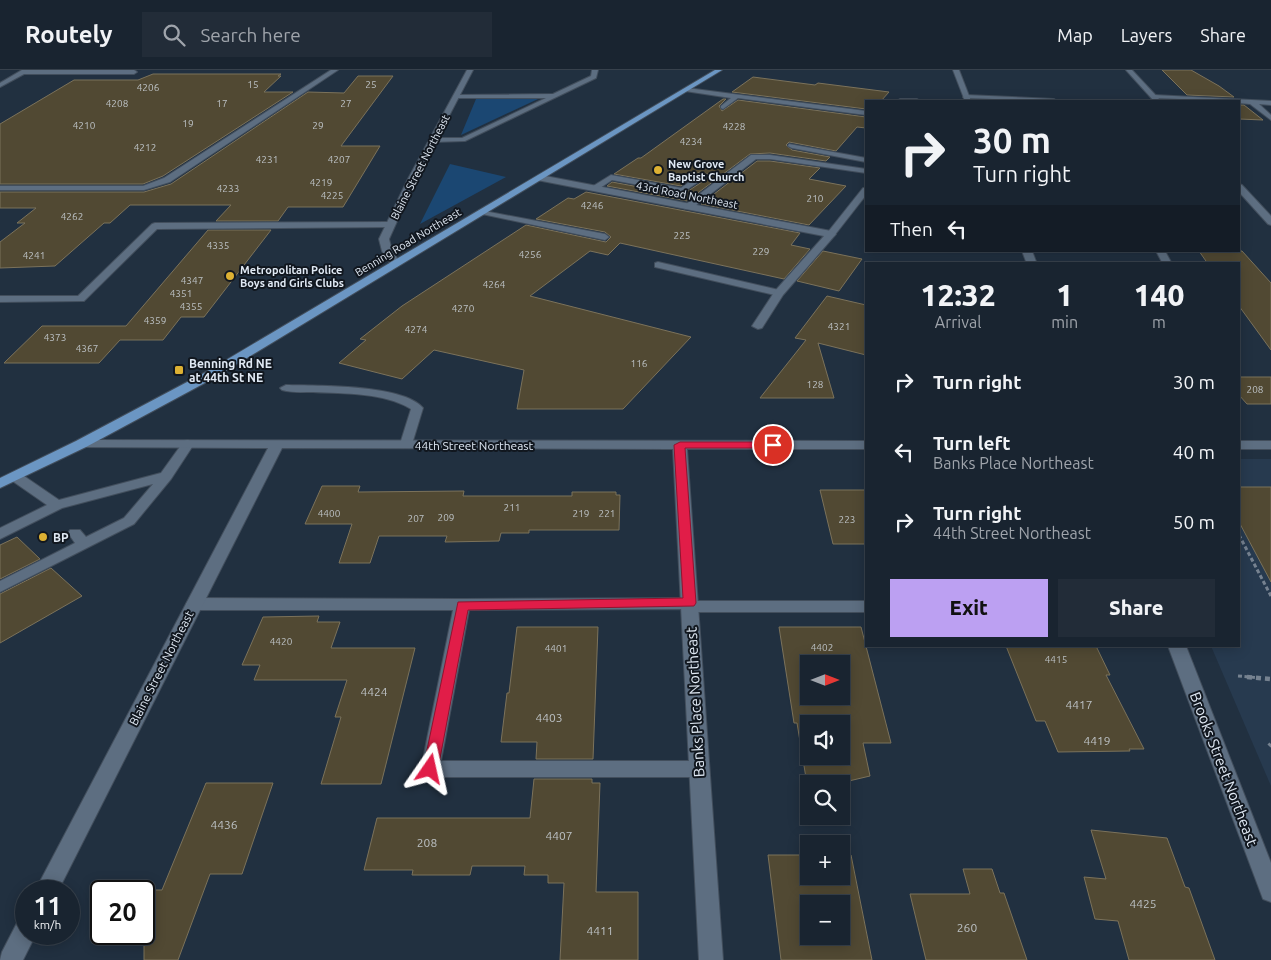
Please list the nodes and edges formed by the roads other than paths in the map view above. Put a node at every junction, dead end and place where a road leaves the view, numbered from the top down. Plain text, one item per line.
1 (335, 70) edge
2 (470, 70) edge
3 (595, 70) edge
4 (719, 70) edge
5 (956, 70) edge
6 (1130, 70) edge
7 (25, 71) edge
8 (134, 72) dead end
9 (0, 85) edge
10 (687, 90) junction
11 (456, 96) junction
12 (555, 96) junction
13 (737, 96) junction
14 (967, 99) edge
15 (1156, 99) edge
16 (1010, 100) edge
17 (1188, 100) edge
18 (1240, 102) edge
19 (1252, 102) junction
20 (1271, 103) edge
21 (723, 107) dead end
22 (865, 113) edge
23 (1271, 118) edge
24 (433, 140) junction
25 (792, 146) dead end
26 (865, 160) edge
27 (865, 171) edge
28 (703, 176) dead end
29 (540, 178) junction
30 (0, 188) edge
31 (594, 188) junction
32 (1240, 188) edge
33 (865, 191) edge
34 (688, 207) junction
35 (482, 212) junction
36 (1271, 222) edge
37 (391, 225) junction
38 (831, 234) junction
39 (605, 237) dead end
40 (396, 264) junction
41 (658, 266) dead end
42 (779, 293) junction
43 (0, 299) edge
44 (758, 326) dead end
45 (286, 388) dead end
46 (81, 444) junction
47 (188, 444) junction
48 (277, 444) junction
49 (406, 444) junction
50 (680, 445) junction
51 (865, 445) edge
52 (1240, 445) edge
53 (1271, 445) edge
54 (166, 476) junction
55 (16, 477) junction
56 (0, 484) edge
57 (53, 511) junction
58 (4, 536) edge
59 (0, 588) edge
60 (194, 604) junction
61 (462, 605) junction
62 (690, 605) junction
63 (865, 607) edge
64 (1177, 647) edge
65 (699, 769) junction
66 (52, 880) edge
67 (1271, 891) edge
68 (18, 945) edge
69 (10, 960) edge
70 (711, 960) edge

1 - 30 lane
2 - 11 street, Blaine Street Northeast
3 - 12 lane
4 - 10 main road, Benning Road Northeast
5 - 14 street
6 - 15 street
7 - 8 lane
7 - 9 lane
10 - 13 lane
10 - 29 main road, Benning Road Northeast
11 - 12 lane
11 - 24 street, Blaine Street Northeast
12 - 24 lane
13 - 21 lane
13 - 22 lane
14 - 16 lane
15 - 17 lane
18 - 19 lane
19 - 20 lane
19 - 23 lane
24 - 37 street, Blaine Street Northeast
25 - 26 lane
27 - 34 lane
28 - 31 lane
29 - 31 street, 43rd Road Northeast
29 - 35 main road, Benning Road Northeast
31 - 34 street, 43rd Road Northeast
32 - 36 street
33 - 38 lane
34 - 38 street, 43rd Road Northeast
35 - 39 lane
35 - 40 main road, Benning Road Northeast
37 - 40 street, Blaine Street Northeast
37 - 43 lane
38 - 42 street
40 - 46 main road, Benning Road Northeast
41 - 42 lane
42 - 44 street
45 - 49 lane
46 - 47 street, 44th Street Northeast
46 - 55 main road, Benning Road Northeast
47 - 48 street, 44th Street Northeast
47 - 54 lane
48 - 49 street, 44th Street Northeast
48 - 60 street, Blaine Street Northeast
49 - 50 street, 44th Street Northeast
50 - 51 street, 44th Street Northeast
50 - 62 street, Banks Place Northeast
52 - 53 street
54 - 57 lane
54 - 59 lane
55 - 56 main road, Benning Road Northeast
55 - 57 lane
57 - 58 lane
60 - 61 lane
60 - 66 street, Blaine Street Northeast
61 - 62 lane
61 - 65 lane
62 - 63 lane
62 - 65 street, Banks Place Northeast
64 - 67 street, Brooks Street Northeast
65 - 70 street, Banks Place Northeast
68 - 69 street

